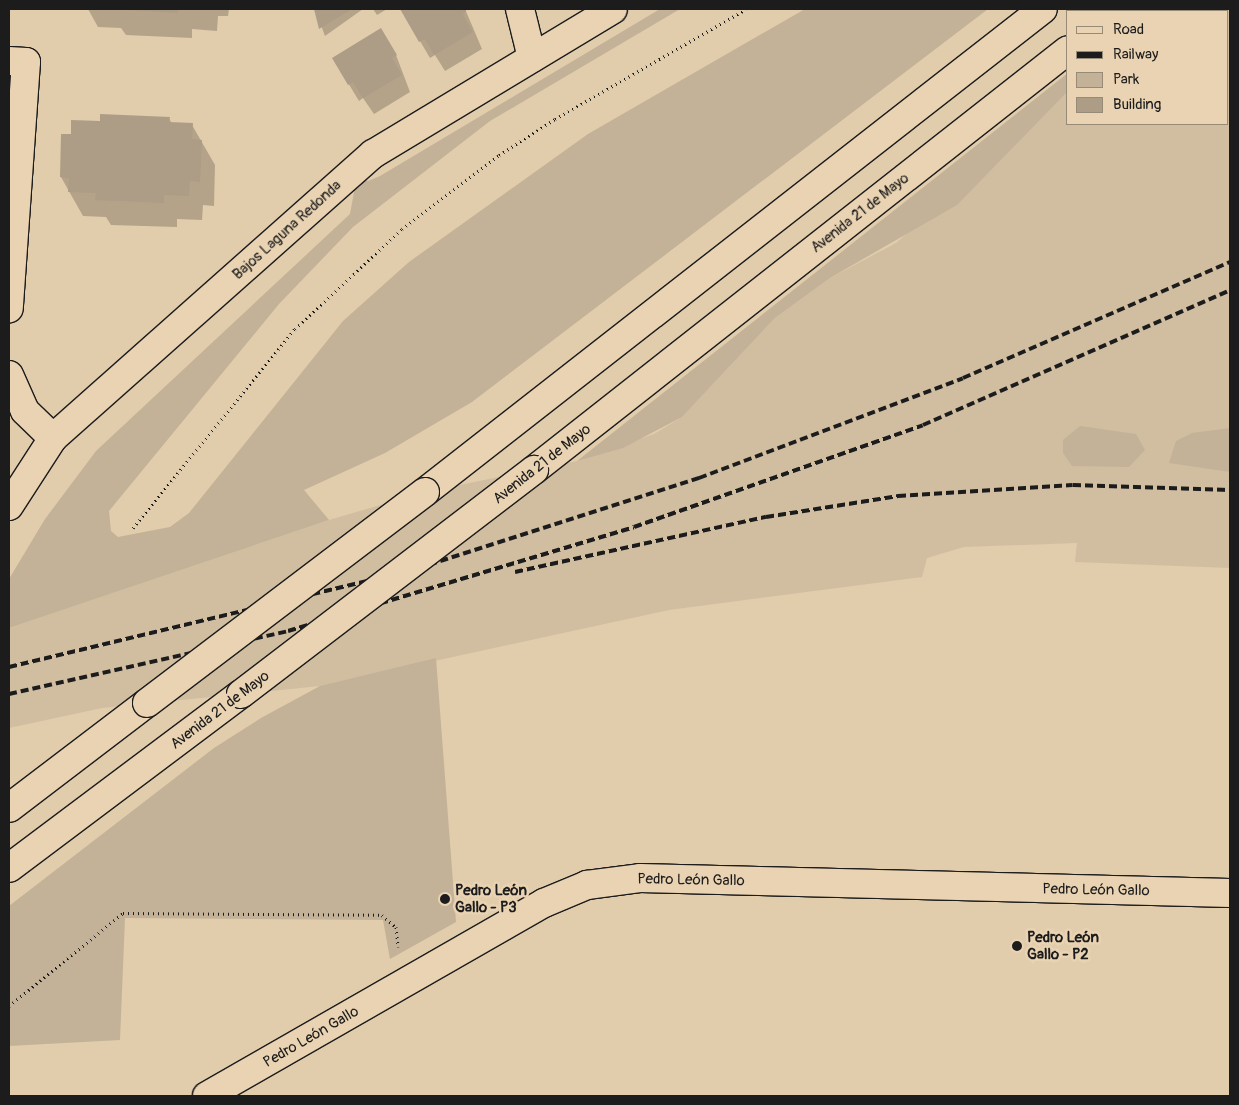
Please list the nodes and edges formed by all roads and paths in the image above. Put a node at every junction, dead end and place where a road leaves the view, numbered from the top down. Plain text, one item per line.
1 (520, 9) edge
2 (613, 9) edge
3 (746, 9) edge
4 (1043, 9) edge
5 (1066, 52) edge
6 (532, 58) junction
7 (9, 61) edge
8 (9, 308) edge
9 (9, 375) edge
10 (53, 438) junction
11 (9, 506) edge
12 (133, 528) dead end
13 (9, 808) edge
14 (9, 868) edge
15 (1230, 893) edge
16 (406, 982) junction
17 (9, 1006) edge
18 (207, 1096) edge

1 - 6 main road
2 - 6 main road, Bajos Laguna Redonda
3 - 12 path
4 - 13 main road, bridge
5 - 14 main road, Avenida 21 de Mayo, bridge
6 - 10 main road, Bajos Laguna Redonda
7 - 8 main road
9 - 10 main road
10 - 11 main road, Bajos Laguna Redonda
15 - 16 main road, Pedro León Gallo
16 - 17 path
16 - 18 main road, Pedro León Gallo

